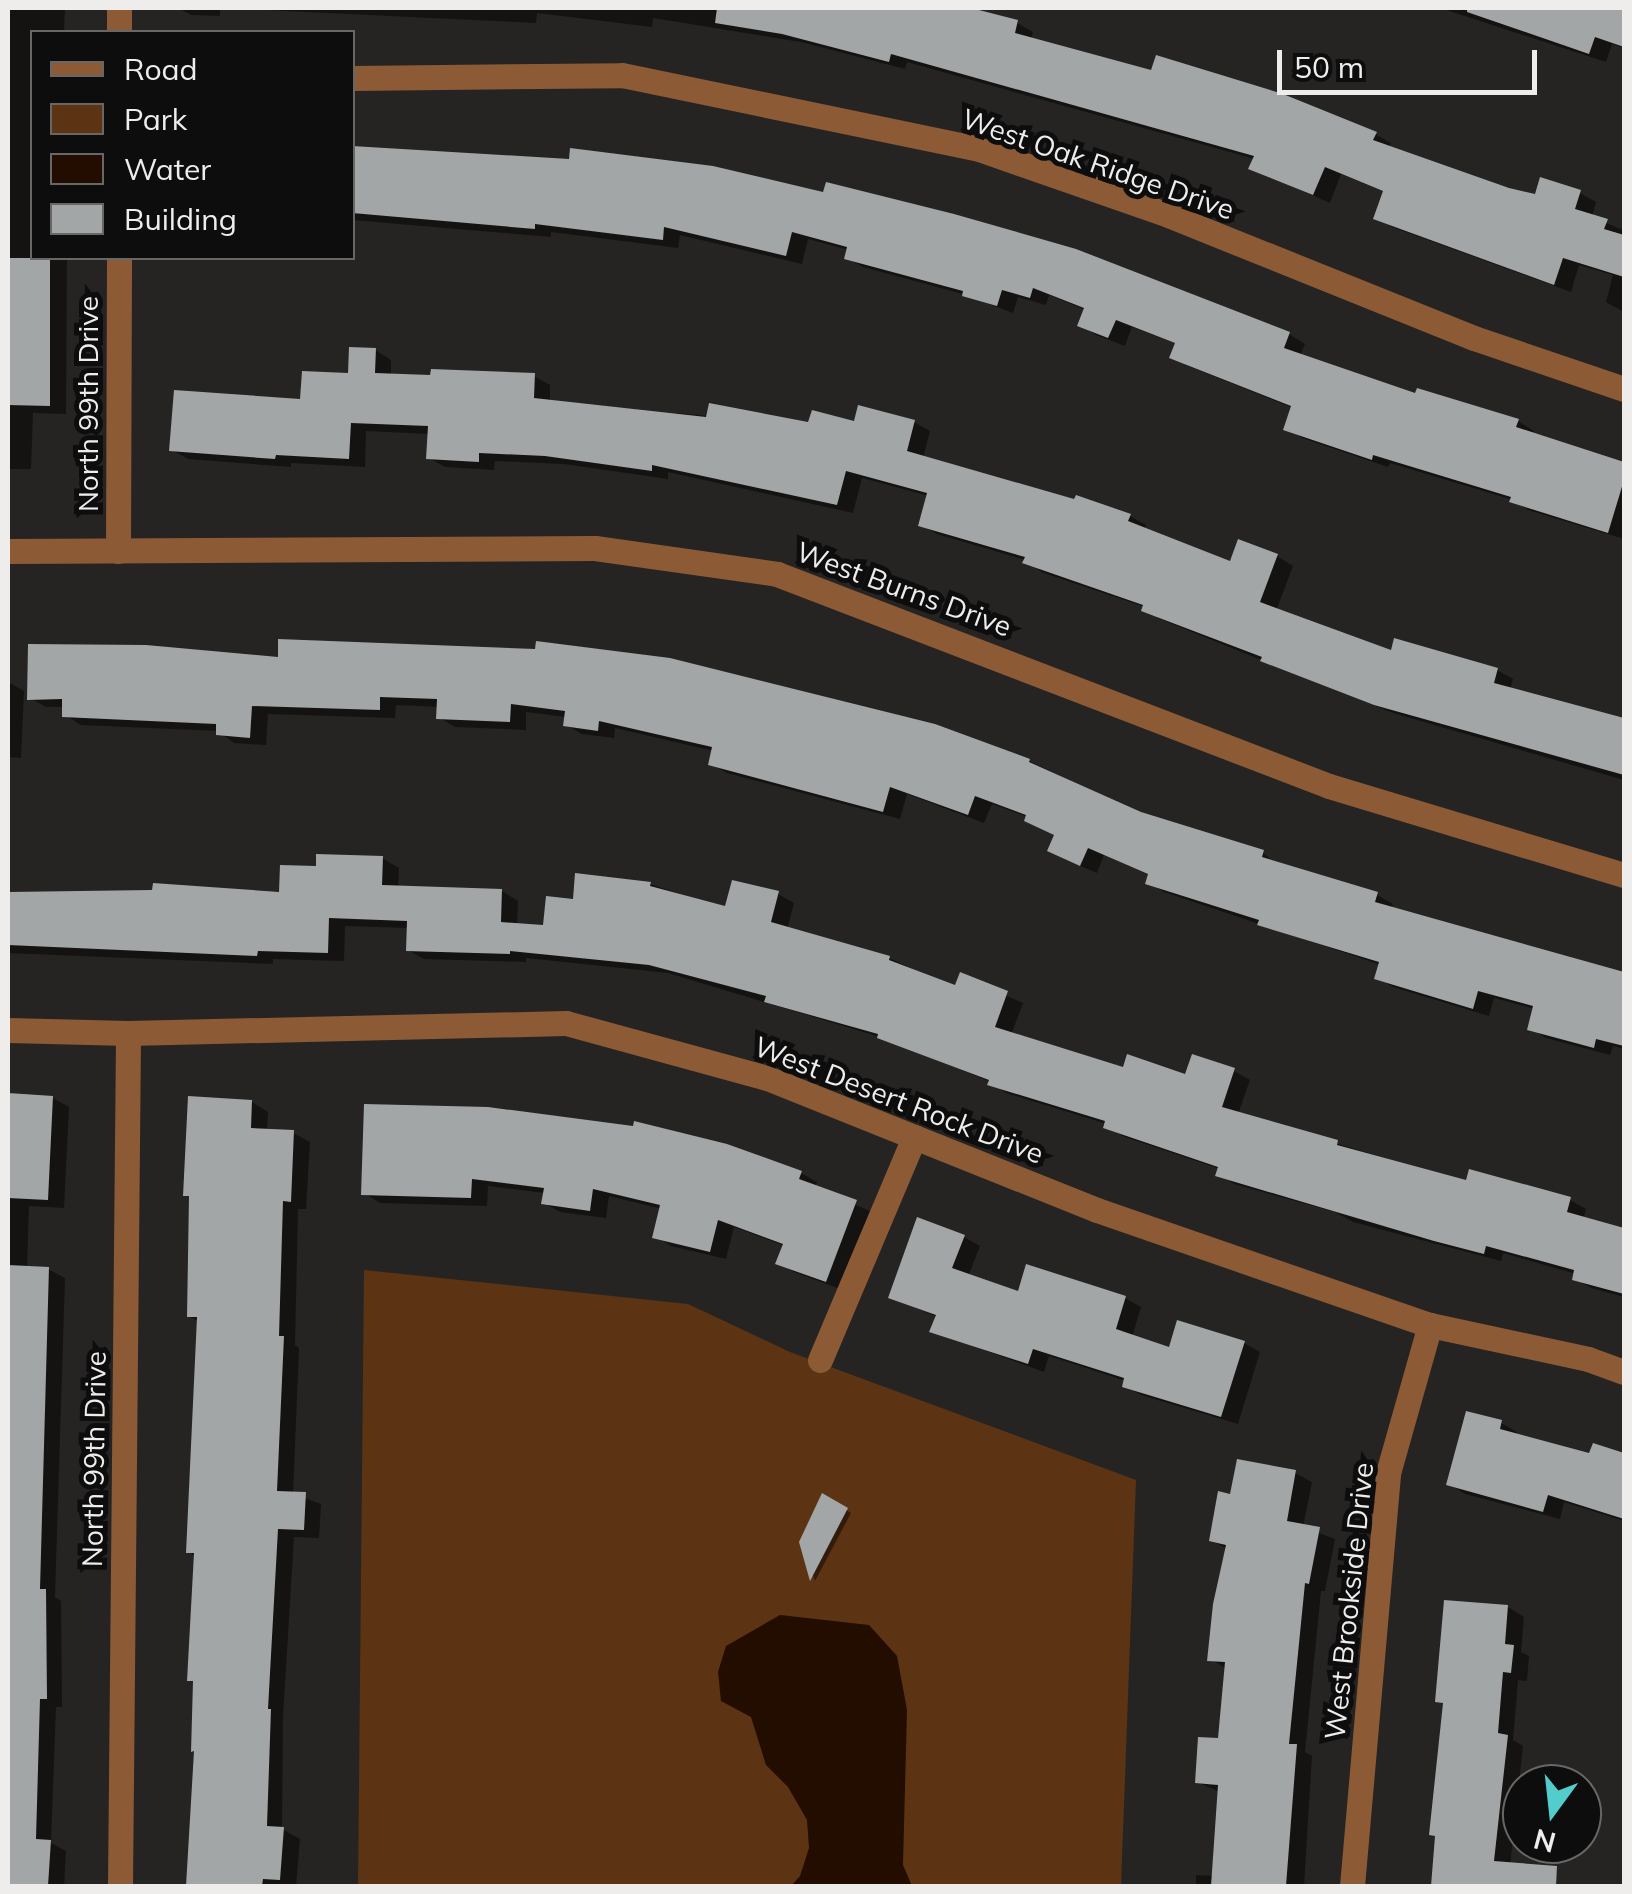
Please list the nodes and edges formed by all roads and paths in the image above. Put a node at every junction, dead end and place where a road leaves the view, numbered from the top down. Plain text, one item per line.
1 (355, 78) edge
2 (119, 260) edge
3 (1624, 389) edge
4 (118, 550) junction
5 (8, 551) edge
6 (1624, 875) edge
7 (8, 1030) edge
8 (128, 1033) junction
9 (914, 1137) junction
10 (1430, 1325) junction
11 (820, 1360) dead end
12 (1624, 1372) edge
13 (120, 1886) edge
14 (1352, 1886) edge

1 - 3 street, West Oak Ridge Drive
2 - 4 street, North 99th Drive
4 - 5 street, West Burns Drive
4 - 6 street, West Burns Drive
7 - 8 street, West Desert Rock Drive
8 - 9 street, West Desert Rock Drive
8 - 13 street, North 99th Drive
9 - 10 street, West Desert Rock Drive
9 - 11 street
10 - 12 street, West Desert Rock Drive
10 - 14 street, West Brookside Drive

